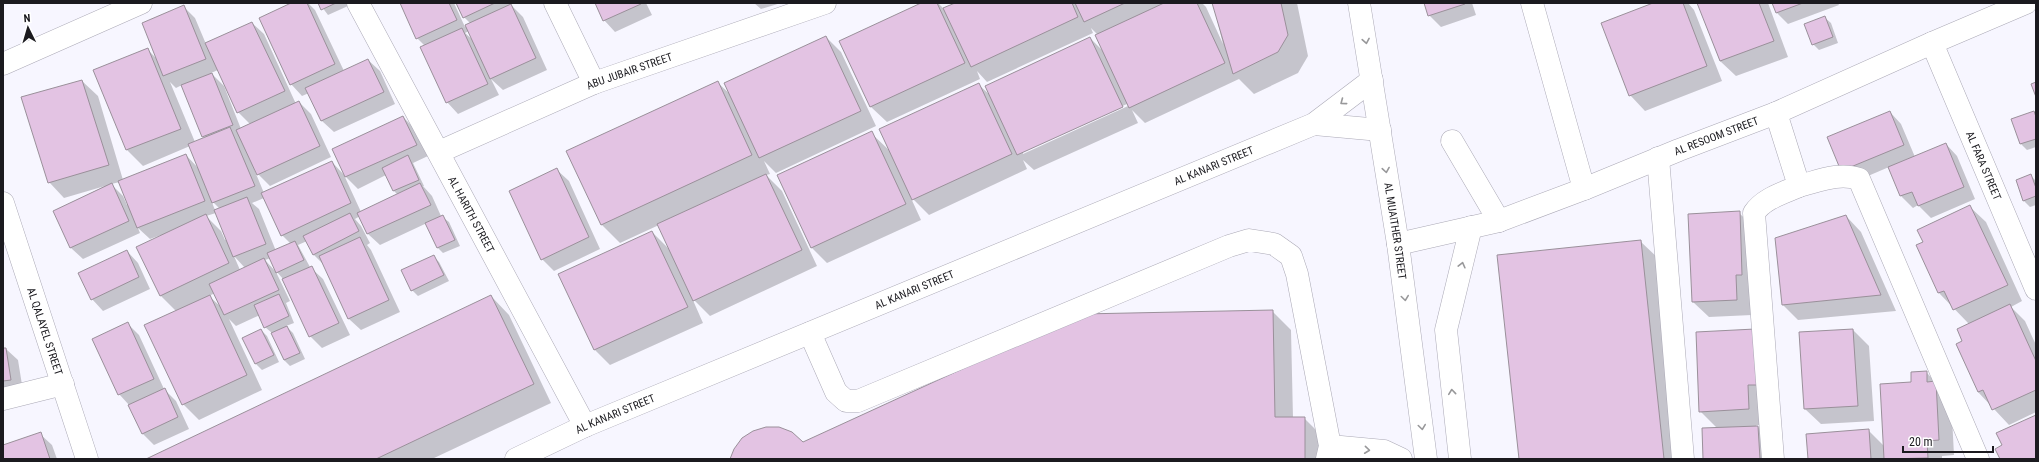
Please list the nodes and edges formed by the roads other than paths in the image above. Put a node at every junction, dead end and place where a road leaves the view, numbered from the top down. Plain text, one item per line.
1 (141, 3) edge
2 (358, 3) edge
3 (555, 3) edge
4 (826, 3) edge
5 (1359, 3) edge
6 (1532, 3) edge
7 (2026, 3) edge
8 (1932, 43) junction
9 (3, 64) edge
10 (1372, 80) junction
11 (594, 83) junction
12 (1776, 114) junction
13 (1314, 124) junction
14 (1380, 130) junction
15 (1452, 141) dead end
16 (439, 152) junction
17 (1658, 158) junction
18 (1800, 186) junction
19 (1584, 190) junction
20 (3, 203) edge
21 (1499, 221) junction
22 (6, 226) edge
23 (1471, 228) junction
24 (1398, 244) junction
25 (2036, 289) edge
26 (810, 333) junction
27 (63, 384) junction
28 (3, 399) edge
29 (584, 426) junction
30 (1329, 452) edge
31 (87, 459) edge
32 (516, 459) edge
33 (1401, 459) edge
34 (1426, 459) edge
35 (1460, 459) edge
36 (1682, 459) edge
37 (1773, 459) edge
38 (1978, 459) edge

1 - 9 street
2 - 16 street, AL HARITH STREET
3 - 11 street
4 - 11 street, ABU JUBAIR STREET
5 -> 10 street, AL MUAITHER STREET
6 - 19 street
7 - 8 street, AL RESOOM STREET
8 - 12 street, AL RESOOM STREET
8 - 25 street, AL FARA STREET
10 -> 13 street, AL KANARI STREET
10 - 14 street, AL MUAITHER STREET
11 - 16 street, ABU JUBAIR STREET
12 - 17 street, AL RESOOM STREET
12 - 18 street
13 - 14 street, AL KANARI STREET
13 - 26 street, AL KANARI STREET
14 -> 24 street, AL MUAITHER STREET
15 - 21 street
16 - 29 street, AL HARITH STREET
17 - 19 street, AL RESOOM STREET
17 - 36 street
18 - 37 street
18 - 38 street
19 - 21 street, AL RESOOM STREET
20 - 22 street, AL QALAYEL STREET
21 - 23 street, AL RESOOM STREET
22 - 27 street, AL QALAYEL STREET
23 - 24 street, AL RESOOM STREET
35 -> 23 street
24 -> 34 street, AL MUAITHER STREET
26 - 29 street, AL KANARI STREET
26 - 30 street
27 - 28 street
27 - 31 street, AL QALAYEL STREET
29 - 32 street, AL KANARI STREET
30 -> 33 street

